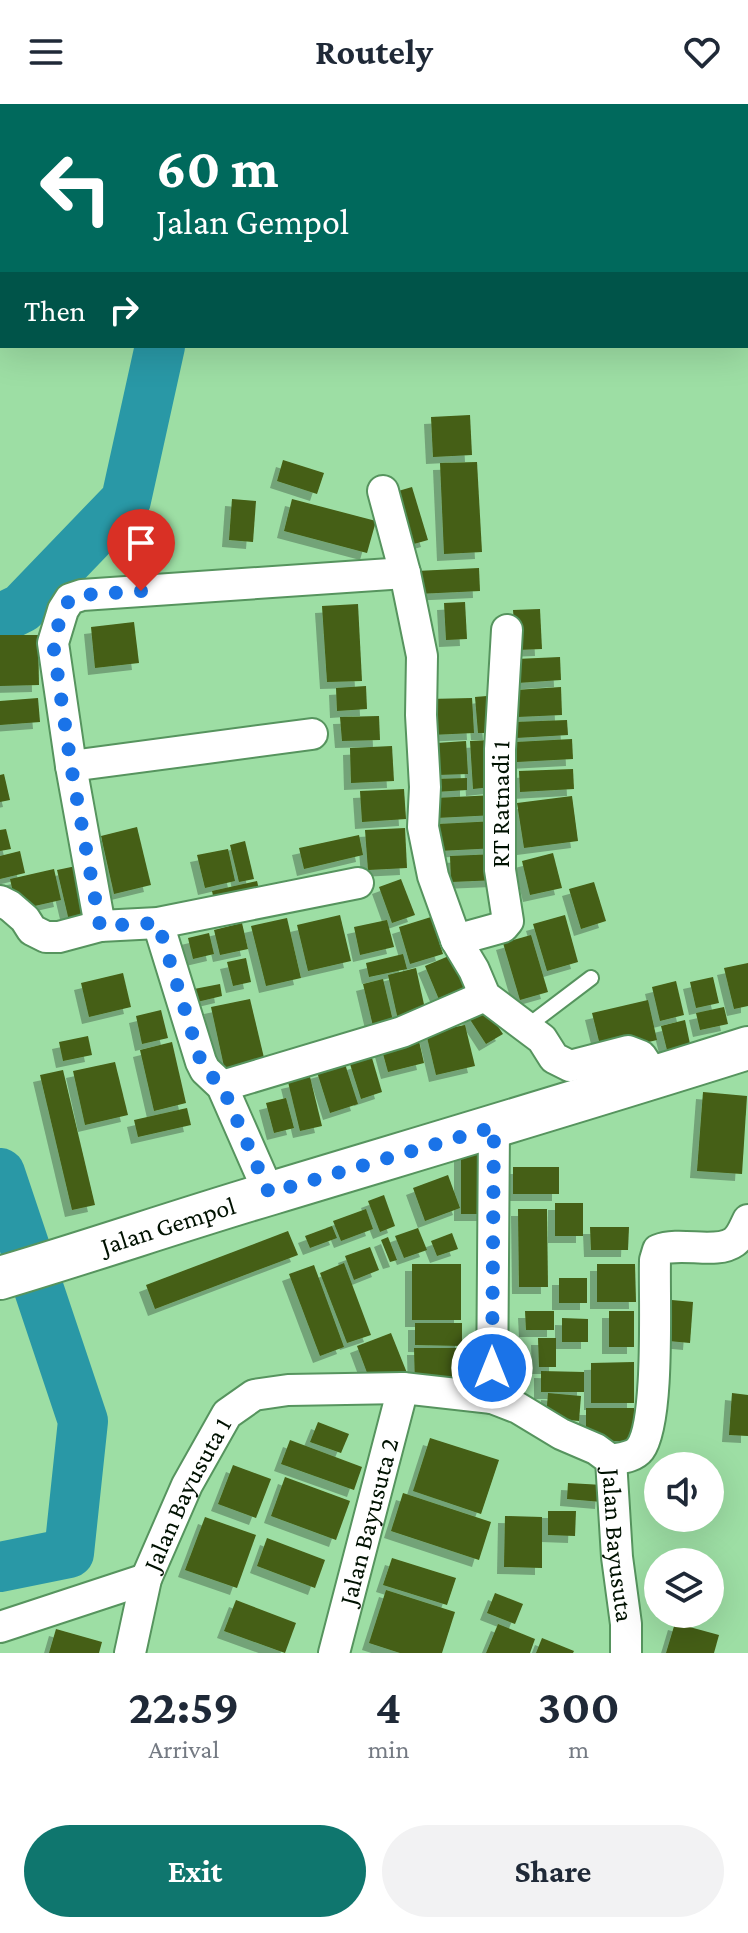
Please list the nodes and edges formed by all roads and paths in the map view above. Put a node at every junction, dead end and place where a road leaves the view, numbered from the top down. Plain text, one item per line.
1 (383, 491) dead end
2 (405, 573) junction
3 (507, 630) dead end
4 (312, 734) dead end
5 (71, 766) junction
6 (358, 883) dead end
7 (0, 901) edge
8 (158, 923) junction
9 (100, 926) junction
10 (456, 940) junction
11 (591, 978) dead end
12 (485, 996) junction
13 (525, 1028) junction
14 (748, 1048) edge
15 (655, 1077) junction
16 (222, 1086) junction
17 (494, 1127) junction
18 (269, 1193) junction
19 (748, 1220) edge
20 (0, 1278) edge
21 (403, 1388) junction
22 (492, 1398) junction
23 (611, 1460) junction
24 (146, 1579) junction
25 (0, 1627) edge
26 (130, 1653) edge
27 (334, 1653) edge
28 (626, 1653) edge

1 - 2 street
2 - 5 street
2 - 10 street
3 - 10 street, RT Ratnadi 1
4 - 5 street
5 - 9 street
6 - 8 street
7 - 9 street
8 - 9 street
8 - 16 street
10 - 12 street
11 - 13 lane
12 - 13 street
12 - 16 street
13 - 15 street
14 - 15 main road, Jalan Gempol
15 - 17 main road, Jalan Gempol
16 - 18 street
17 - 18 main road, Jalan Gempol
17 - 22 street
18 - 20 main road, Jalan Gempol
19 - 23 street
21 - 22 street, Jalan Bayusuta 1
21 - 24 street, Jalan Bayusuta 1
21 - 27 street, Jalan Bayusuta 2
22 - 23 street, Jalan Bayusuta
23 - 28 street, Jalan Bayusuta
24 - 25 street
24 - 26 street, Jalan Bayusuta 1

